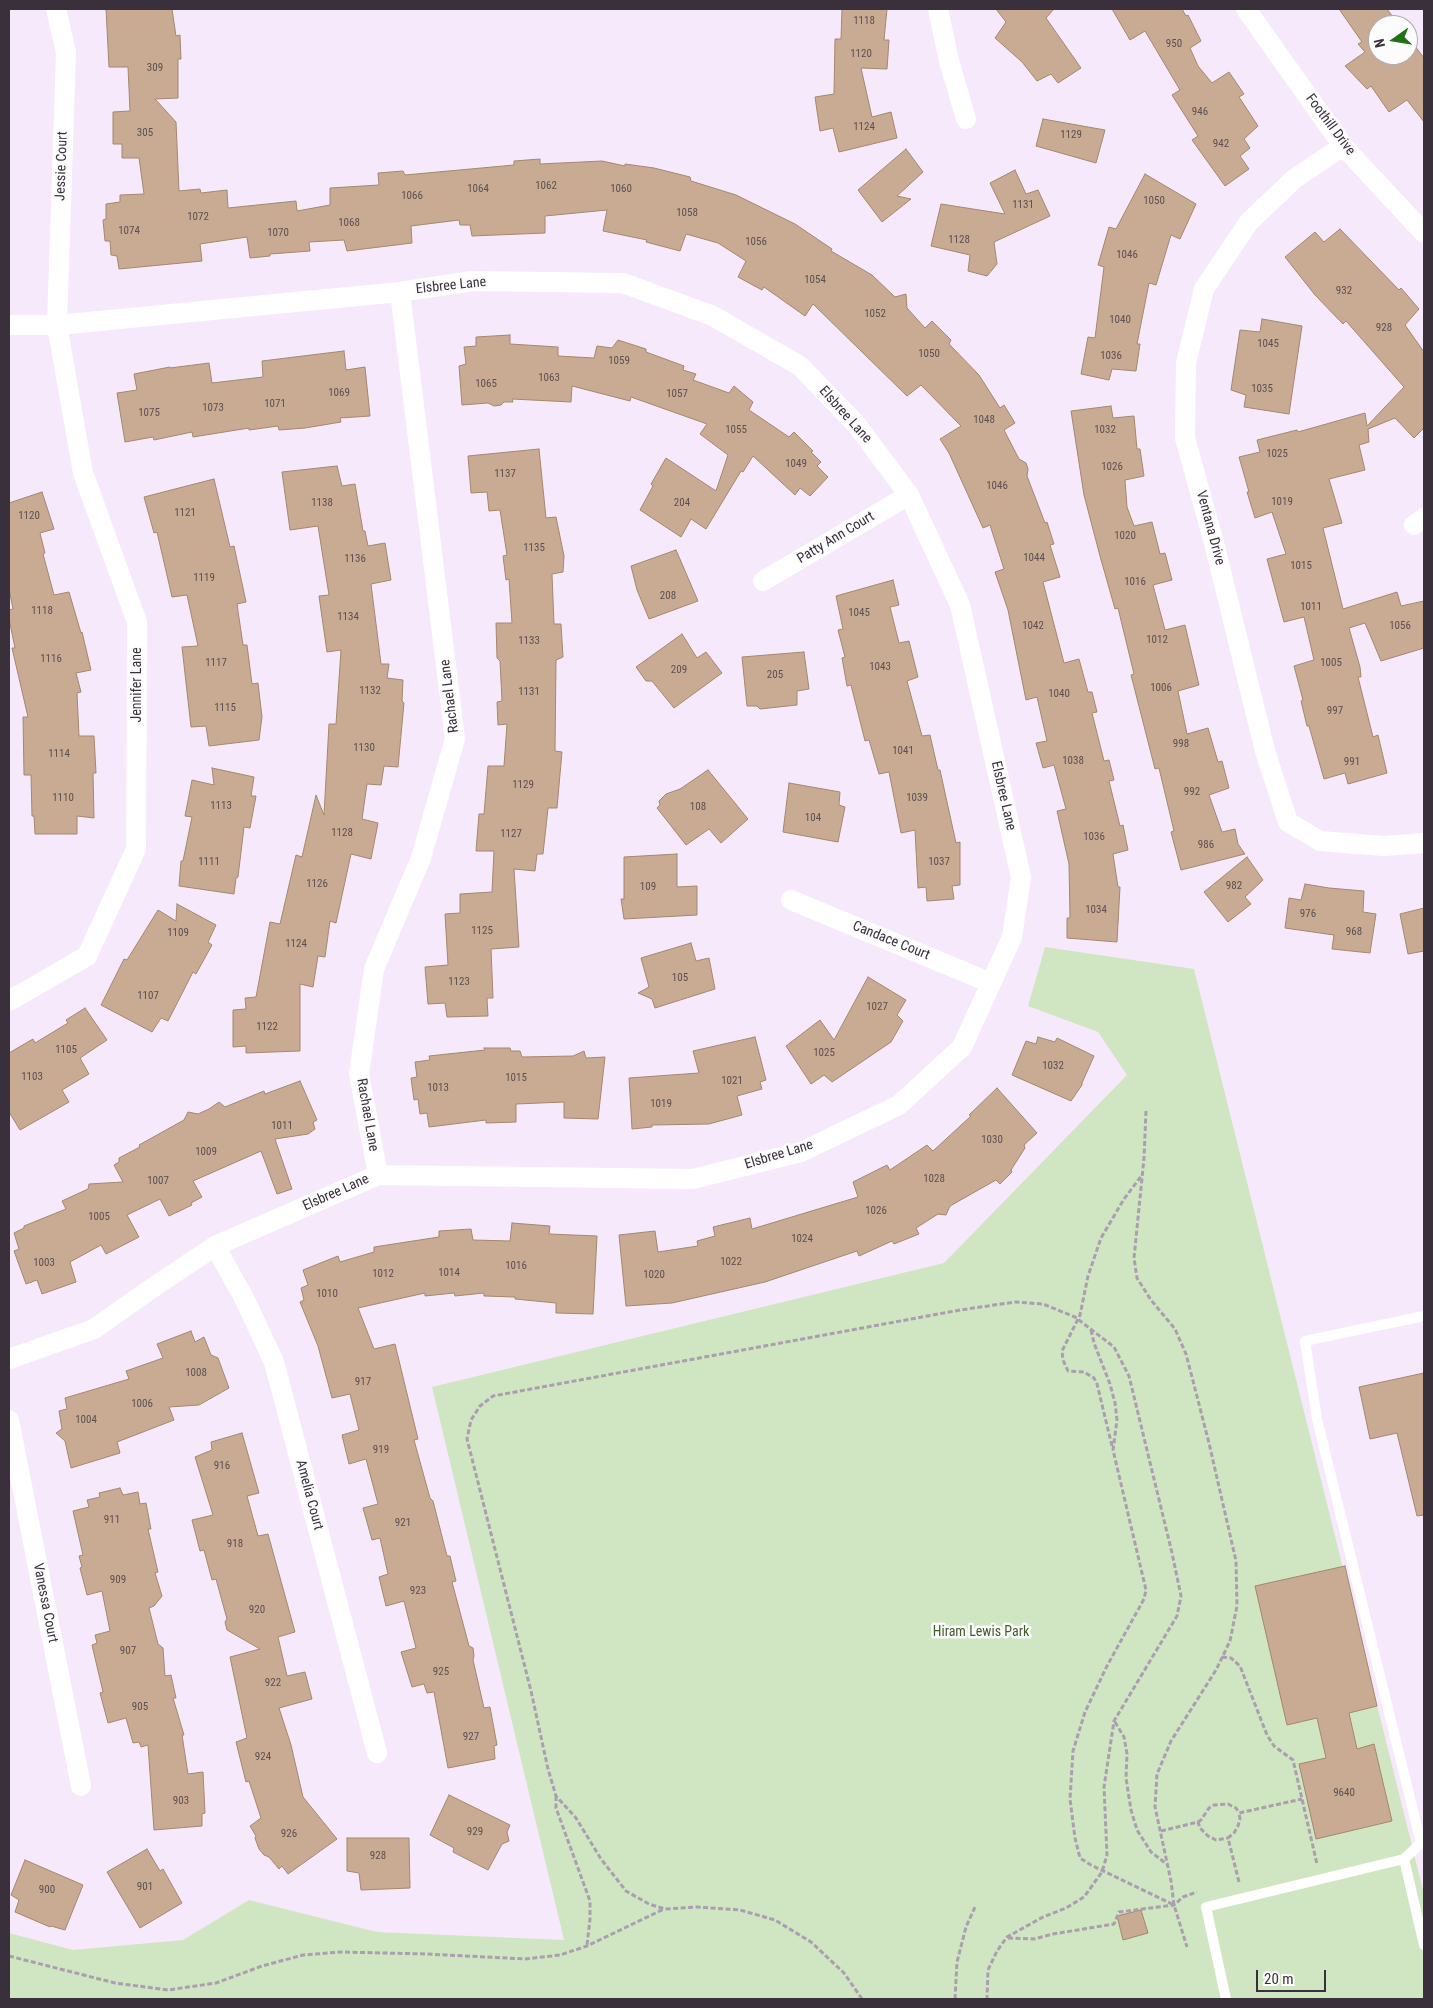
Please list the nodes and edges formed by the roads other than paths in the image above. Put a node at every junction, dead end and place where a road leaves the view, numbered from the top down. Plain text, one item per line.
1 (56, 9) edge
2 (938, 9) edge
3 (1246, 9) edge
4 (966, 119) dead end
5 (1343, 146) junction
6 (1424, 233) edge
7 (400, 292) junction
8 (9, 325) edge
9 (57, 325) junction
10 (909, 494) junction
11 (763, 581) dead end
12 (1424, 843) edge
13 (791, 900) dead end
14 (991, 982) junction
15 (9, 1001) edge
16 (378, 1175) junction
17 (215, 1246) junction
18 (1424, 1316) edge
19 (9, 1359) edge
20 (9, 1420) edge
21 (377, 1753) dead end
22 (81, 1786) dead end
23 (1404, 1859) junction
24 (1424, 1945) edge
25 (1226, 1999) edge

1 - 9 street, Jessie Court
2 - 4 street
3 - 5 street, Foothill Drive
5 - 6 street, Foothill Drive
5 - 12 street, Ventana Drive
7 - 9 street, Elsbree Lane
7 - 10 street, Elsbree Lane
7 - 16 street, Rachael Lane
8 - 9 street, Elsbree Lane
9 - 15 street, Jennifer Lane
10 - 11 street, Patty Ann Court
10 - 14 street, Elsbree Lane
13 - 14 street, Candace Court
14 - 16 street, Elsbree Lane
16 - 17 street, Elsbree Lane
17 - 19 street, Elsbree Lane
17 - 21 street, Amelia Court
18 - 23 lane
20 - 22 street, Vanessa Court
23 - 24 lane
23 - 25 lane

